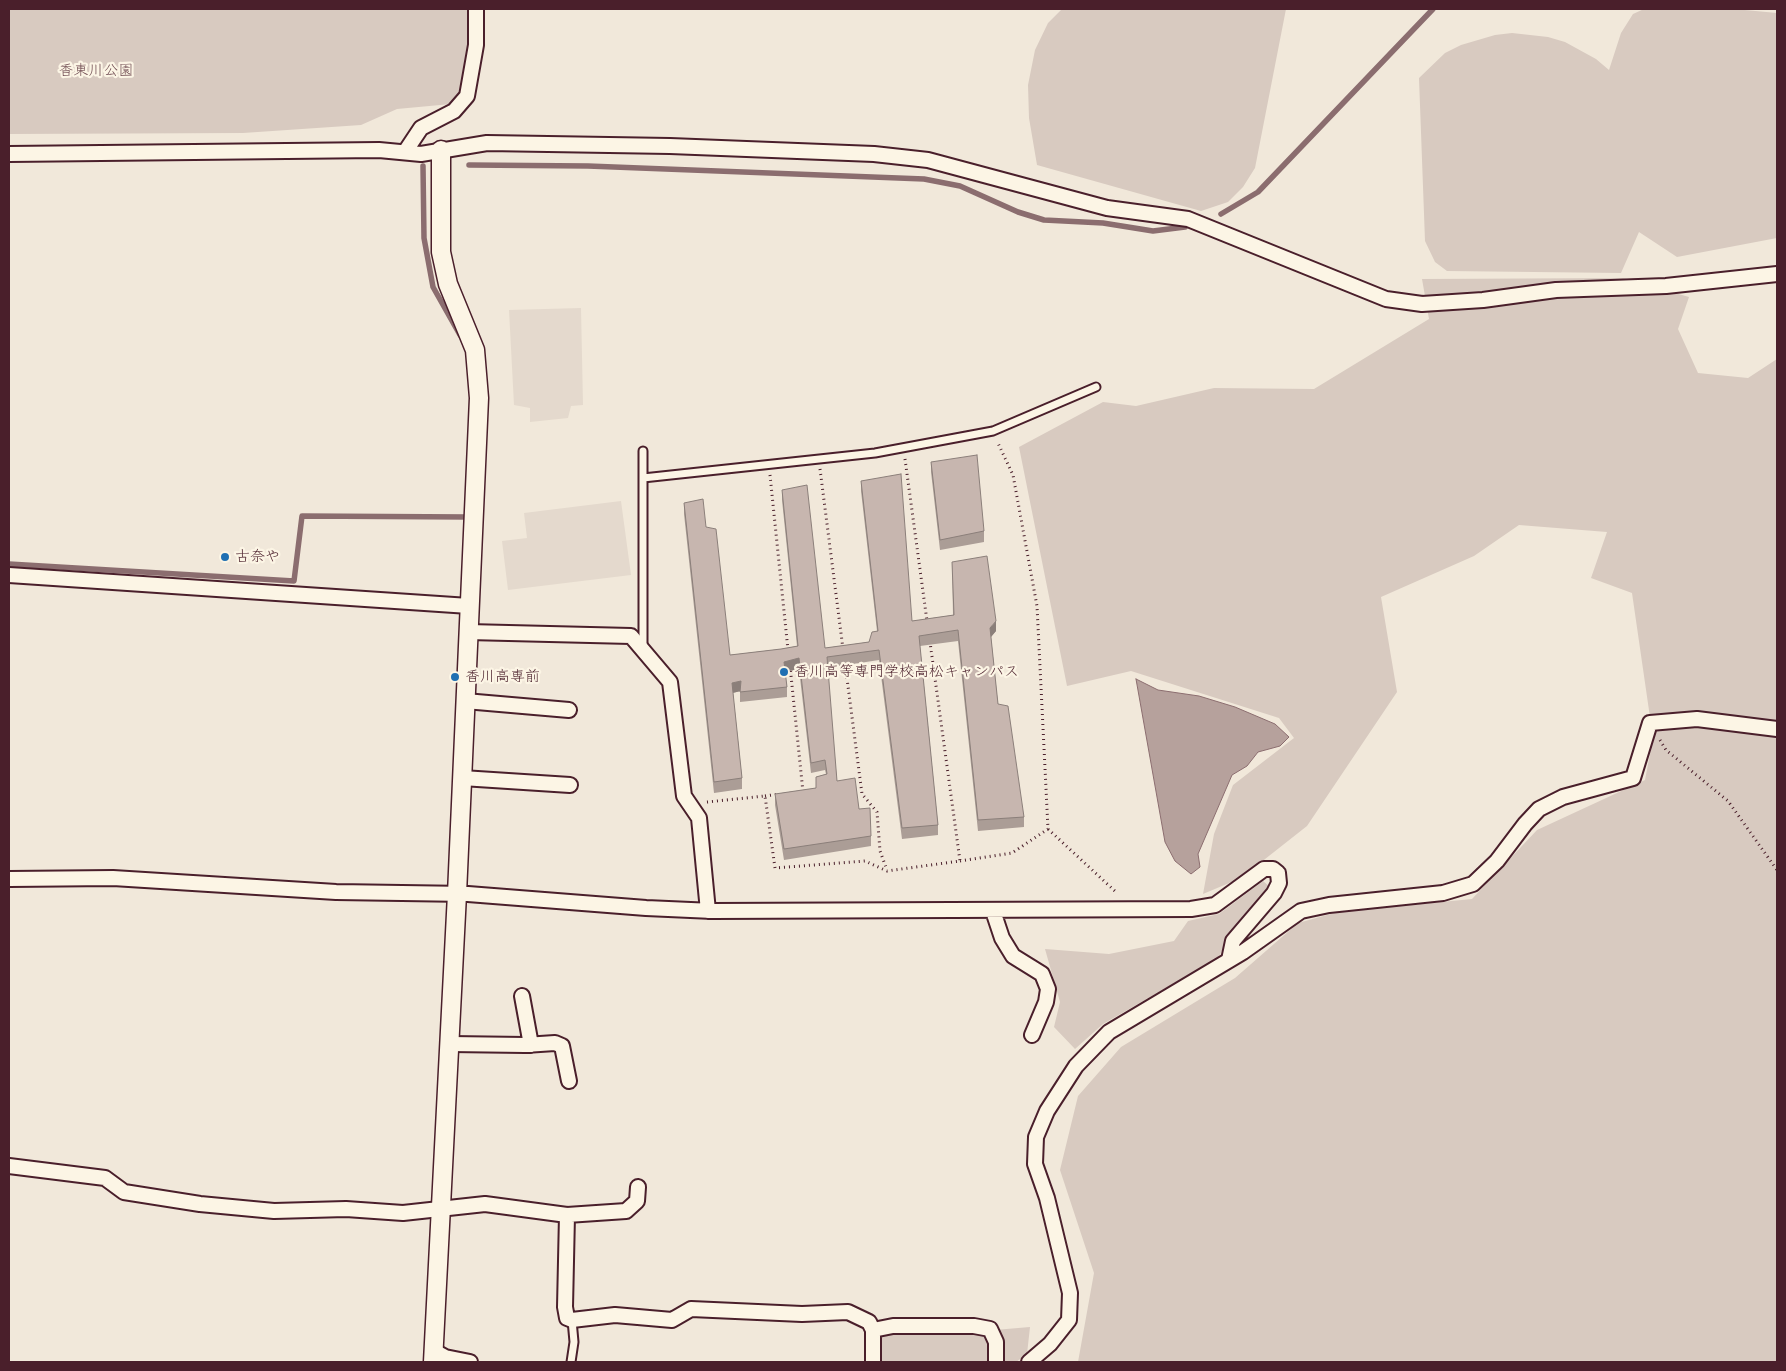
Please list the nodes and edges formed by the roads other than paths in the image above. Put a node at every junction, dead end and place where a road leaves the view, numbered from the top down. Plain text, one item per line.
1 (476, 9) edge
2 (441, 150) junction
3 (405, 152) junction
4 (9, 154) edge
5 (1777, 274) edge
6 (1096, 387) dead end
7 (643, 452) dead end
8 (643, 478) junction
9 (9, 575) edge
10 (469, 606) junction
11 (468, 632) junction
12 (643, 650) junction
13 (465, 701) junction
14 (569, 710) dead end
15 (1777, 729) edge
16 (462, 778) junction
17 (570, 785) dead end
18 (9, 879) edge
19 (457, 894) junction
20 (708, 911) junction
21 (993, 911) junction
22 (1229, 960) junction
23 (522, 996) dead end
24 (1032, 1035) dead end
25 (450, 1044) junction
26 (531, 1045) junction
27 (569, 1081) dead end
28 (9, 1166) edge
29 (638, 1187) dead end
30 (441, 1209) junction
31 (568, 1215) junction
32 (572, 1320) junction
33 (873, 1330) junction
34 (434, 1357) edge
35 (470, 1362) edge
36 (571, 1362) edge
37 (873, 1362) edge
38 (996, 1362) edge
39 (1029, 1362) edge

1 - 3 street
2 - 3 street
2 - 5 street
2 - 10 street
3 - 4 street
6 - 8 lane
7 - 8 lane
8 - 12 lane
9 - 10 street
10 - 11 street
11 - 12 street
11 - 13 street
12 - 20 street
13 - 14 street
13 - 16 street
15 - 22 street
16 - 17 street
16 - 19 street
18 - 19 street
19 - 20 street
19 - 25 street
20 - 21 street
21 - 22 street
21 - 24 street
22 - 39 street
23 - 26 street
25 - 26 street
25 - 30 street
26 - 27 street
28 - 30 street
29 - 31 street
30 - 31 street
30 - 34 street
31 - 32 street
32 - 33 street
32 - 36 lane
33 - 37 street
33 - 38 street
34 - 35 street

